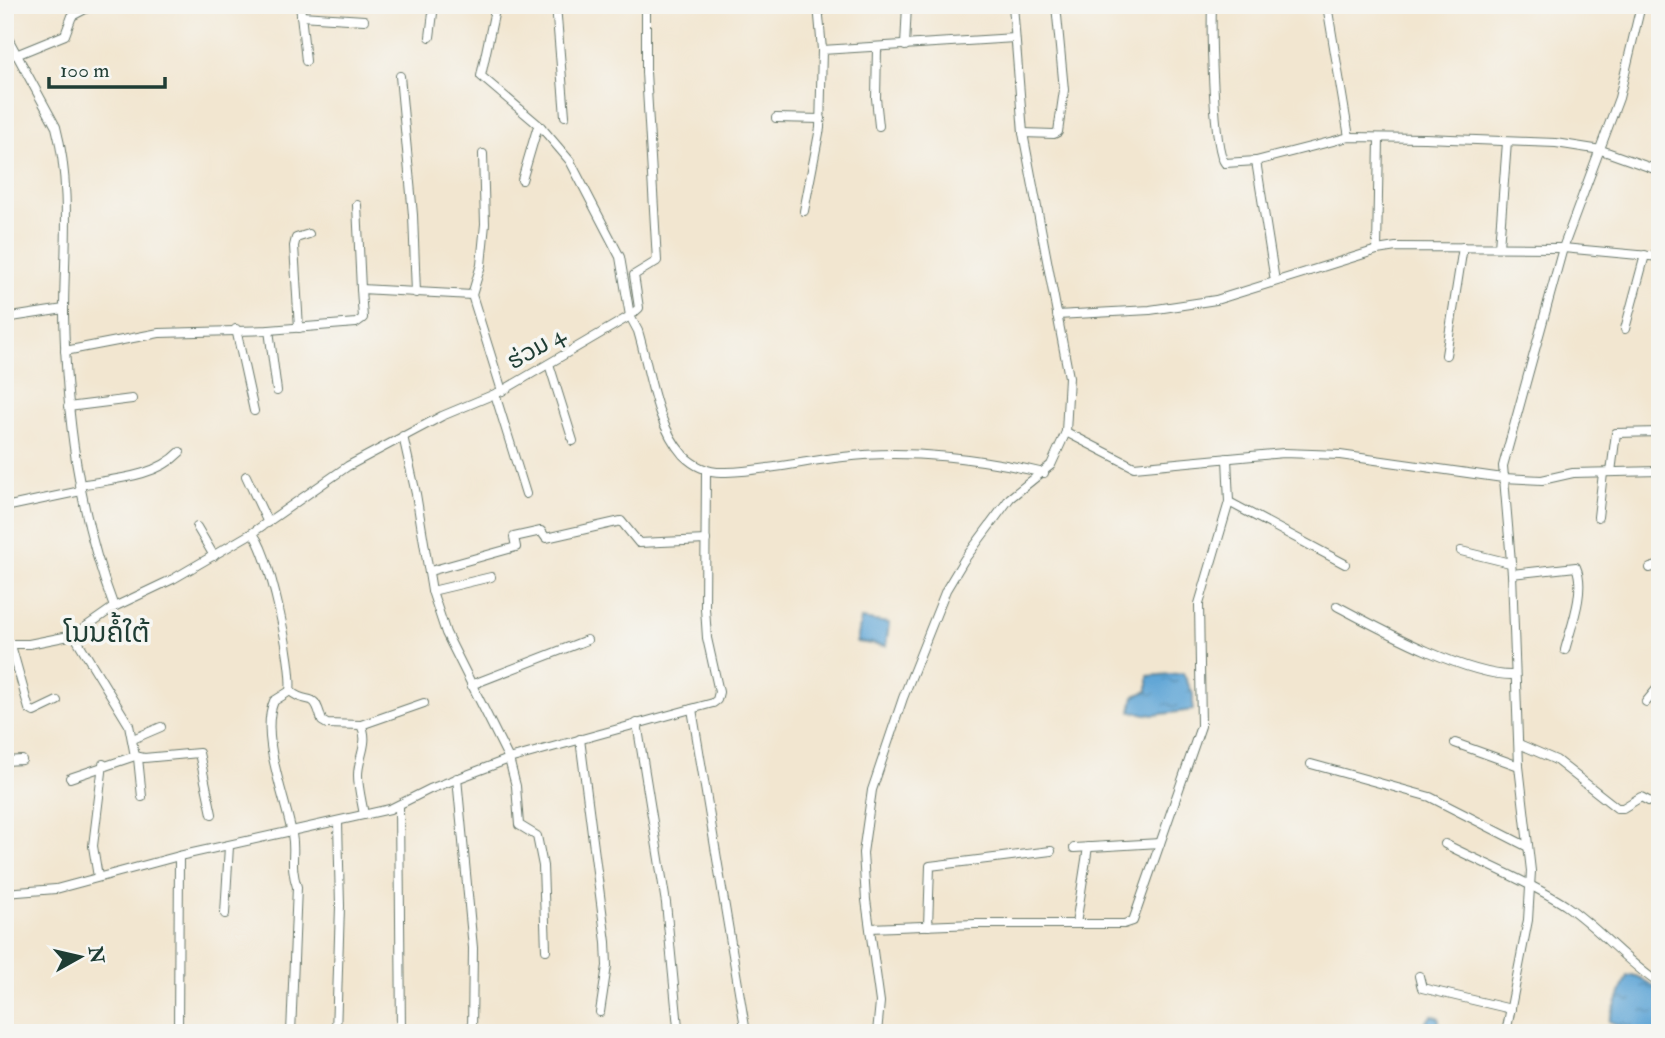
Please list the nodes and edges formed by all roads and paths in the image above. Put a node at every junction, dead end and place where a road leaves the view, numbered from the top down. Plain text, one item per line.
1 (93, 5) edge
2 (300, 5) edge
3 (434, 5) edge
4 (496, 5) edge
5 (556, 5) edge
6 (646, 5) edge
7 (818, 5) edge
8 (906, 5) edge
9 (1013, 5) edge
10 (1056, 5) edge
11 (1212, 5) edge
12 (1327, 5) edge
13 (1641, 5) edge
14 (300, 16) junction
15 (364, 20) dead end
16 (5, 33) edge
17 (430, 37) dead end
18 (1015, 38) junction
19 (905, 46) junction
20 (877, 48) junction
21 (822, 51) junction
22 (16, 55) junction
23 (306, 61) dead end
24 (400, 76) dead end
25 (565, 116) dead end
26 (776, 118) dead end
27 (821, 119) junction
28 (879, 126) dead end
29 (541, 127) junction
30 (1023, 133) junction
31 (1349, 137) junction
32 (1379, 139) junction
33 (1507, 142) junction
34 (1601, 150) junction
35 (483, 155) dead end
36 (1256, 161) junction
37 (1660, 171) edge
38 (522, 180) dead end
39 (356, 205) dead end
40 (804, 211) dead end
41 (309, 234) dead end
42 (1463, 247) junction
43 (1499, 247) junction
44 (1563, 248) junction
45 (1377, 250) junction
46 (1645, 255) junction
47 (1660, 257) edge
48 (634, 275) junction
49 (624, 280) junction
50 (1276, 281) junction
51 (361, 289) junction
52 (416, 293) junction
53 (472, 295) junction
54 (64, 309) junction
55 (630, 316) junction
56 (1057, 316) junction
57 (5, 318) edge
58 (299, 328) junction
59 (236, 329) junction
60 (1625, 329) dead end
61 (269, 330) junction
62 (65, 351) junction
63 (1446, 355) dead end
64 (549, 364) junction
65 (277, 391) dead end
66 (498, 392) junction
67 (132, 399) dead end
68 (68, 407) junction
69 (254, 411) dead end
70 (1066, 432) junction
71 (1660, 432) edge
72 (403, 436) junction
73 (573, 441) dead end
74 (180, 452) dead end
75 (1227, 458) junction
76 (706, 471) junction
77 (1660, 471) edge
78 (1044, 472) junction
79 (1607, 473) junction
80 (246, 476) dead end
81 (1503, 478) junction
82 (80, 488) junction
83 (526, 494) dead end
84 (1229, 502) junction
85 (5, 507) edge
86 (1598, 517) dead end
87 (268, 523) junction
88 (197, 527) dead end
89 (252, 533) junction
90 (706, 540) junction
91 (1461, 551) dead end
92 (214, 556) junction
93 (1510, 563) junction
94 (1345, 564) dead end
95 (1660, 565) edge
96 (1650, 568) dead end
97 (430, 571) junction
98 (1512, 574) junction
99 (491, 577) dead end
100 (432, 591) junction
101 (1337, 606) dead end
102 (114, 607) junction
103 (75, 635) junction
104 (587, 639) dead end
105 (8, 645) edge
106 (1565, 650) dead end
107 (1516, 675) junction
108 (1660, 684) edge
109 (471, 685) junction
110 (290, 691) junction
111 (57, 701) dead end
112 (1646, 702) dead end
113 (425, 703) dead end
114 (692, 709) junction
115 (637, 723) junction
116 (361, 725) junction
117 (161, 727) dead end
118 (133, 739) junction
119 (580, 739) junction
120 (1455, 743) dead end
121 (1519, 744) junction
122 (136, 757) junction
123 (509, 759) junction
124 (22, 760) dead end
125 (5, 761) edge
126 (103, 764) junction
127 (1311, 764) dead end
128 (1519, 766) junction
129 (70, 778) dead end
130 (457, 778) junction
131 (142, 797) dead end
132 (399, 806) junction
133 (1660, 807) edge
134 (212, 814) dead end
135 (364, 816) junction
136 (338, 822) junction
137 (292, 832) junction
138 (1160, 843) junction
139 (1445, 844) dead end
140 (229, 846) junction
141 (1088, 847) junction
142 (1528, 847) junction
143 (1074, 848) dead end
144 (1051, 850) dead end
145 (179, 856) junction
146 (98, 877) junction
147 (1531, 888) junction
148 (5, 893) edge
149 (225, 914) dead end
150 (1076, 924) junction
151 (928, 926) junction
152 (870, 928) junction
153 (546, 950) dead end
154 (1419, 976) dead end
155 (1660, 984) edge
156 (1511, 1009) junction
157 (600, 1012) dead end
158 (678, 1027) dead end
159 (178, 1033) edge
160 (291, 1033) edge
161 (336, 1033) edge
162 (401, 1033) edge
163 (472, 1033) edge
164 (746, 1033) edge
165 (877, 1033) edge
166 (1506, 1033) edge

1 - 22 street
2 - 14 street
3 - 17 street
4 - 29 street
5 - 25 street
6 - 48 street
7 - 21 street
8 - 19 street
9 - 18 street
10 - 30 street
11 - 36 street
12 - 31 street
13 - 34 street
14 - 15 street
14 - 23 street
16 - 22 street
18 - 19 street
18 - 30 street
19 - 20 street
20 - 21 street
20 - 28 street
21 - 27 street
22 - 54 street
24 - 52 street
26 - 27 street
27 - 40 street
29 - 38 street
29 - 49 street
30 - 56 street
31 - 32 street
31 - 36 street
32 - 33 street
32 - 45 street
33 - 34 street
33 - 43 street
34 - 37 street
34 - 44 street
35 - 53 street
36 - 50 street
39 - 51 street
41 - 58 street
42 - 43 street
42 - 45 street
42 - 63 street
43 - 44 street
44 - 46 street
44 - 81 street
45 - 50 street
46 - 47 street
46 - 60 street
48 - 49 street
48 - 55 street
49 - 55 street
50 - 56 street
51 - 52 street
51 - 58 street
52 - 53 street
53 - 66 street
54 - 57 street
54 - 62 street
55 - 64 street, ຮ່ວມ 4
55 - 76 street
56 - 70 street
58 - 61 street
59 - 61 street
59 - 62 street
59 - 69 street
61 - 65 street
62 - 68 street
64 - 66 street, ຮ່ວມ 4
64 - 73 street
66 - 72 street, ຮ່ວມ 4
66 - 83 street
67 - 68 street
68 - 82 street
70 - 75 street
70 - 78 street
71 - 79 street
72 - 87 street, ຮ່ວມ 4
72 - 97 street
74 - 82 street
75 - 81 street
75 - 84 street
76 - 78 street
76 - 90 street
77 - 79 street
78 - 152 street
79 - 81 street
79 - 86 street
80 - 87 street
81 - 93 street
82 - 85 street
82 - 102 street
84 - 94 street
84 - 138 street
87 - 89 street, ຮ່ວມ 4
88 - 92 street
89 - 92 street, ຮ່ວມ 4
89 - 110 street
90 - 97 street
90 - 114 street
91 - 93 street
92 - 102 street, ຮ່ວມ 4
93 - 98 street
95 - 96 street
97 - 100 street
98 - 106 street
98 - 107 street
99 - 100 street
100 - 109 street
101 - 107 street
102 - 103 street, ຮ່ວມ 4
103 - 105 street, ຮ່ວມ 4
103 - 118 street
104 - 109 street
105 - 111 street
107 - 121 street
108 - 112 street
109 - 123 street
110 - 116 street
110 - 137 street
113 - 116 street
114 - 115 street
114 - 164 street
115 - 119 street
115 - 158 street
116 - 135 street
117 - 118 street
118 - 122 street
119 - 123 street
119 - 157 street
120 - 128 street
121 - 128 street
121 - 133 street
122 - 126 street
122 - 131 street
122 - 134 street
123 - 130 street
123 - 153 street
124 - 125 street
126 - 129 street
126 - 146 street
127 - 142 street
128 - 142 street
130 - 132 street
130 - 163 street
132 - 135 street
132 - 162 street
135 - 136 street
136 - 137 street
136 - 161 street
137 - 140 street
137 - 160 street
138 - 141 street
138 - 150 street
139 - 147 street
140 - 145 street
140 - 149 street
141 - 143 street
141 - 150 street
142 - 147 street
144 - 151 street
145 - 146 street
145 - 159 street
146 - 148 street
147 - 155 street
147 - 156 street
150 - 151 street
151 - 152 street
152 - 165 street
154 - 156 street
156 - 166 street

